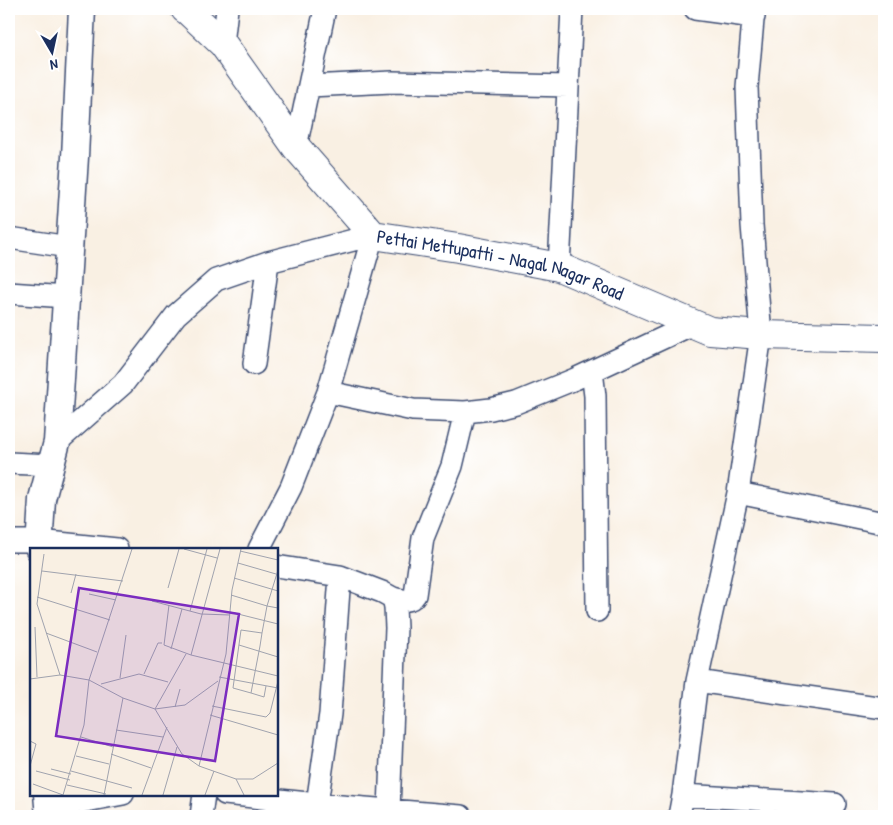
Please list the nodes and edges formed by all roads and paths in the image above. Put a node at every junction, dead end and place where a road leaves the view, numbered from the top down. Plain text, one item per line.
1 (82, 9) edge
2 (185, 9) edge
3 (227, 9) edge
4 (325, 9) edge
5 (572, 9) edge
6 (695, 9) edge
7 (754, 13) edge
8 (223, 44) junction
9 (309, 86) junction
10 (568, 86) junction
11 (296, 147) junction
12 (373, 235) junction
13 (9, 238) edge
14 (69, 247) junction
15 (268, 262) junction
16 (559, 267) junction
17 (9, 294) edge
18 (66, 297) junction
19 (693, 324) junction
20 (761, 335) junction
21 (884, 338) edge
22 (254, 364) dead end
23 (592, 371) junction
24 (328, 392) junction
25 (465, 412) junction
26 (54, 453) junction
27 (9, 463) edge
28 (738, 493) junction
29 (884, 523) edge
30 (9, 541) edge
31 (39, 545) edge
32 (98, 548) edge
33 (260, 548) edge
34 (278, 566) edge
35 (340, 576) junction
36 (392, 598) junction
37 (597, 611) dead end
38 (697, 681) junction
39 (884, 708) edge
40 (117, 795) edge
41 (204, 795) edge
42 (228, 795) edge
43 (683, 795) junction
44 (317, 804) junction
45 (835, 804) dead end
46 (49, 806) edge
47 (269, 807) edge
48 (390, 810) junction
49 (201, 816) edge
50 (461, 816) edge
51 (679, 816) edge

1 - 14 street
2 - 8 main road, Pettai Mettupatti - Nagal Nagar Road
3 - 8 street
4 - 9 street
5 - 10 street
6 - 7 street
7 - 20 street
8 - 11 main road, Pettai Mettupatti - Nagal Nagar Road
9 - 10 street
9 - 11 street
10 - 16 street
11 - 12 main road, Pettai Mettupatti - Nagal Nagar Road
12 - 15 street
12 - 16 main road, Pettai Mettupatti - Nagal Nagar Road
12 - 24 street
13 - 14 street
14 - 18 street
15 - 22 street
15 - 26 street
16 - 19 main road, Pettai Mettupatti - Nagal Nagar Road
17 - 18 street
18 - 26 street
19 - 20 main road, Pettai Mettupatti - Nagal Nagar Road
19 - 23 street
20 - 21 main road, Pettai Mettupatti - Nagal Nagar Road
20 - 28 street
23 - 25 street
23 - 37 street
24 - 25 street
24 - 33 street
25 - 36 street
26 - 27 street
26 - 31 street
28 - 29 street
28 - 38 street
30 - 31 street
31 - 32 street
34 - 35 street
35 - 36 street
35 - 44 street
36 - 48 street
38 - 39 street
38 - 43 street
40 - 46 street
41 - 49 street
42 - 47 street
43 - 45 street
43 - 51 street
44 - 47 street
44 - 48 street
48 - 50 street

